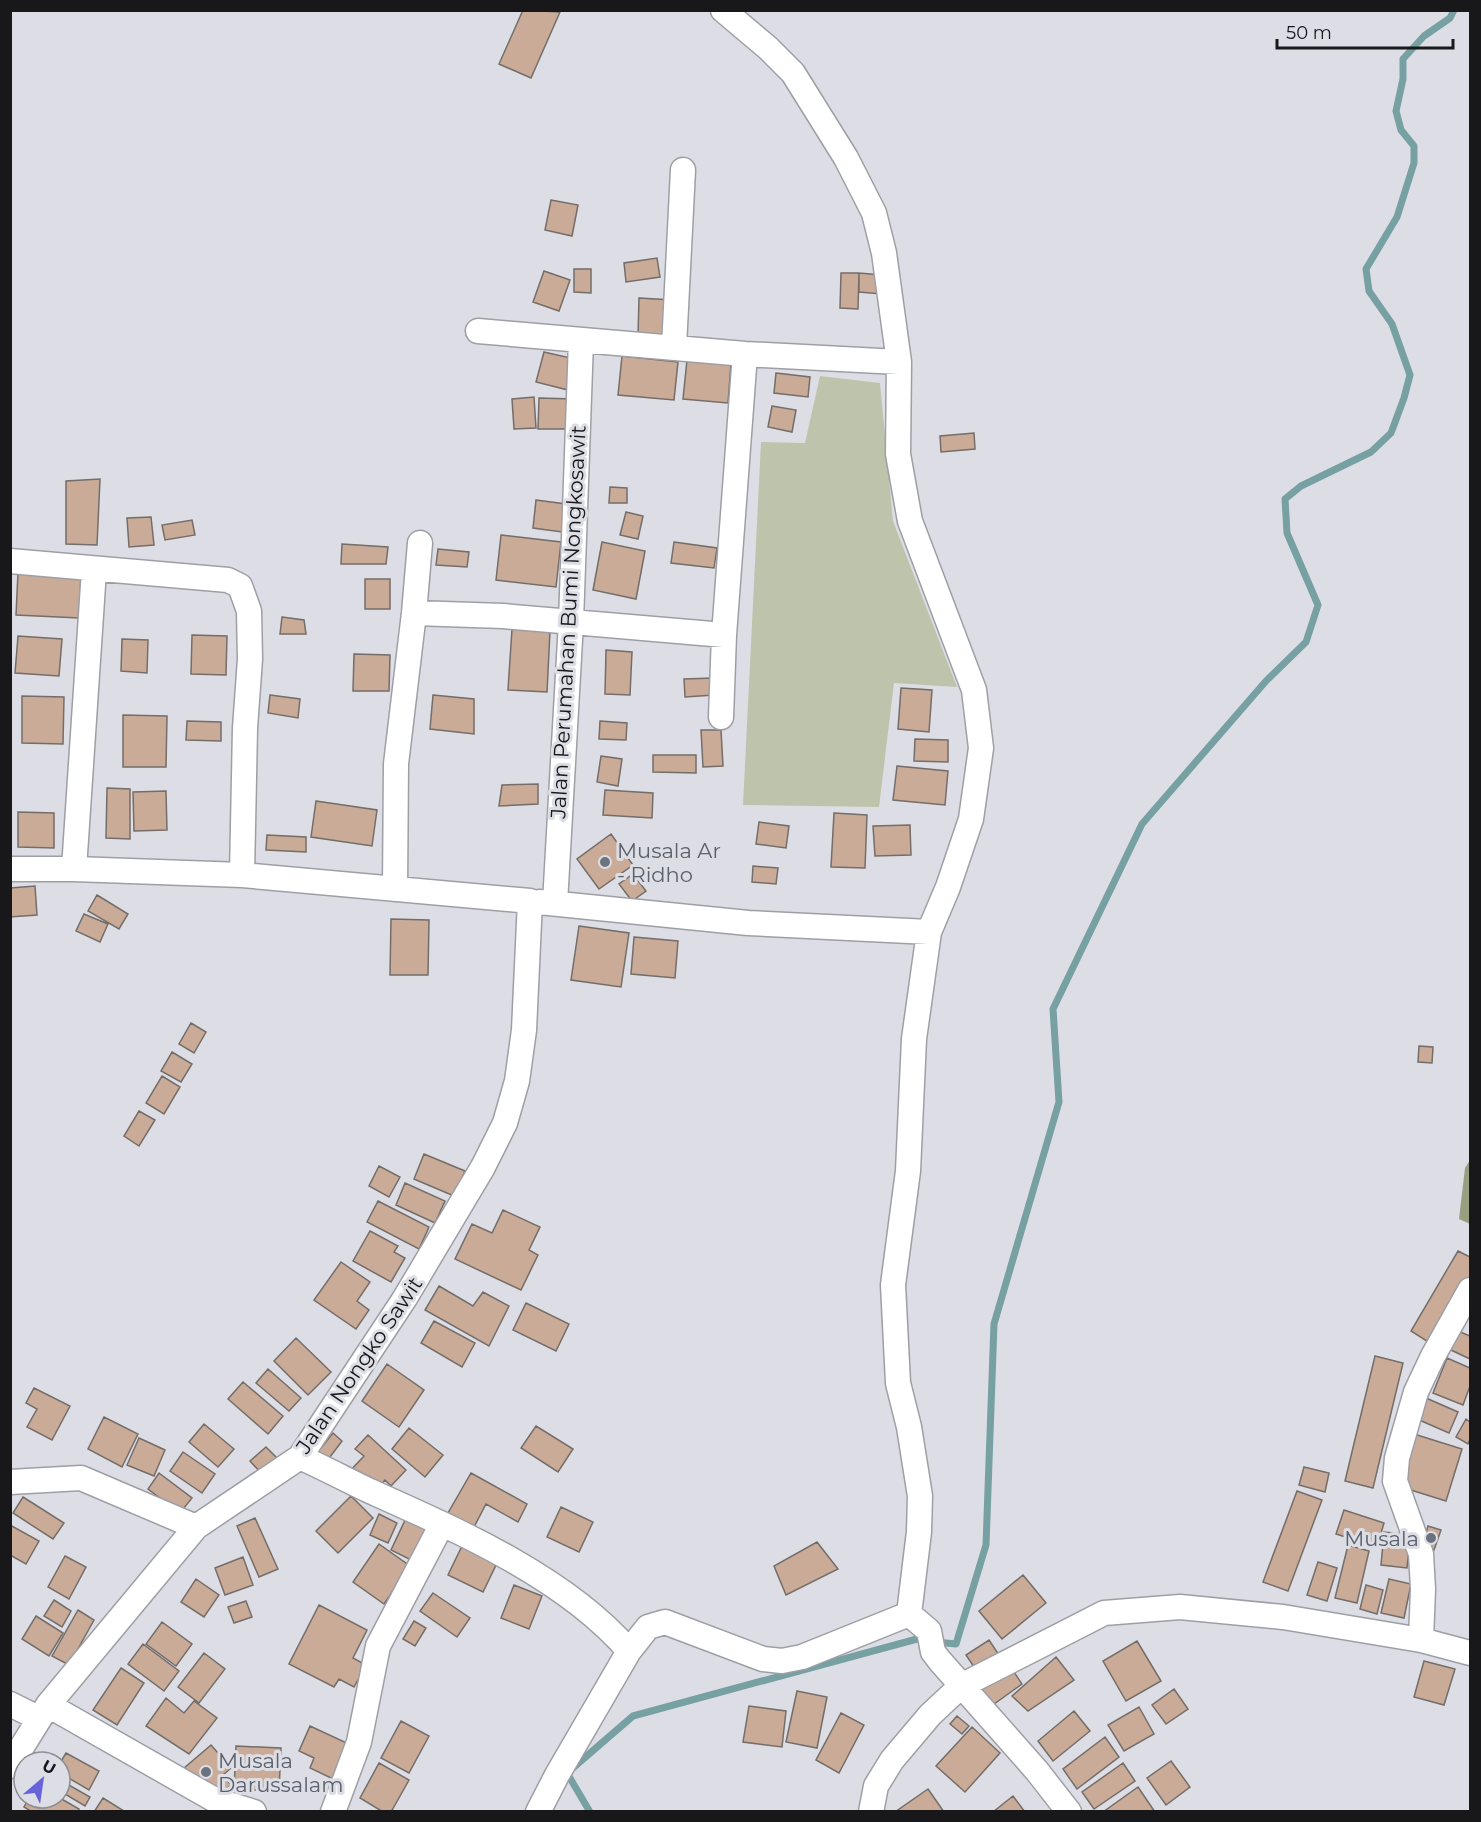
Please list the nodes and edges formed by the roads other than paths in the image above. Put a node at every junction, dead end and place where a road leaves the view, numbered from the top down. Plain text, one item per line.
1 (723, 10) edge
2 (683, 170) dead end
3 (478, 331) dead end
4 (581, 341) junction
5 (674, 347) junction
6 (745, 354) junction
7 (899, 362) junction
8 (420, 543) dead end
9 (10, 561) edge
10 (94, 570) junction
11 (414, 613) junction
12 (571, 622) junction
13 (724, 635) junction
14 (721, 717) dead end
15 (74, 868) junction
16 (10, 869) edge
17 (242, 875) junction
18 (395, 889) junction
19 (530, 901) junction
20 (555, 903) junction
21 (930, 932) junction
22 (1470, 1290) edge
23 (300, 1457) junction
24 (10, 1482) edge
25 (442, 1524) junction
26 (196, 1527) junction
27 (909, 1614) junction
28 (1421, 1640) junction
29 (629, 1651) junction
30 (1470, 1653) edge
31 (961, 1686) junction
32 (10, 1704) edge
33 (43, 1712) junction
34 (10, 1766) edge
35 (254, 1812) edge
36 (333, 1812) edge
37 (538, 1812) edge
38 (871, 1812) edge
39 (1069, 1812) edge

1 - 7 street
2 - 5 street
3 - 4 street
4 - 5 street
4 - 12 street, Jalan Perumahan Bumi Nongkosawit
5 - 6 street
6 - 7 street
6 - 13 street
7 - 21 street
8 - 11 street
9 - 10 street
10 - 15 street
10 - 17 street
11 - 12 street
11 - 18 street
12 - 13 street
12 - 20 street, Jalan Perumahan Bumi Nongkosawit
13 - 14 street
15 - 16 street
15 - 17 street
17 - 18 street
18 - 19 street
19 - 20 street
19 - 23 street, Jalan Nongko Sawit
20 - 21 street
21 - 27 street
22 - 28 street
23 - 25 street
23 - 26 street, Jalan Nongko Sawit
24 - 26 street
25 - 29 street
25 - 36 street
26 - 33 street, Jalan Nongko Sawit
27 - 29 street
27 - 31 street
28 - 30 street
28 - 31 street
29 - 37 street
31 - 38 street
31 - 39 street
32 - 33 street
33 - 34 street, Jalan Nongko Sawit
33 - 35 street

